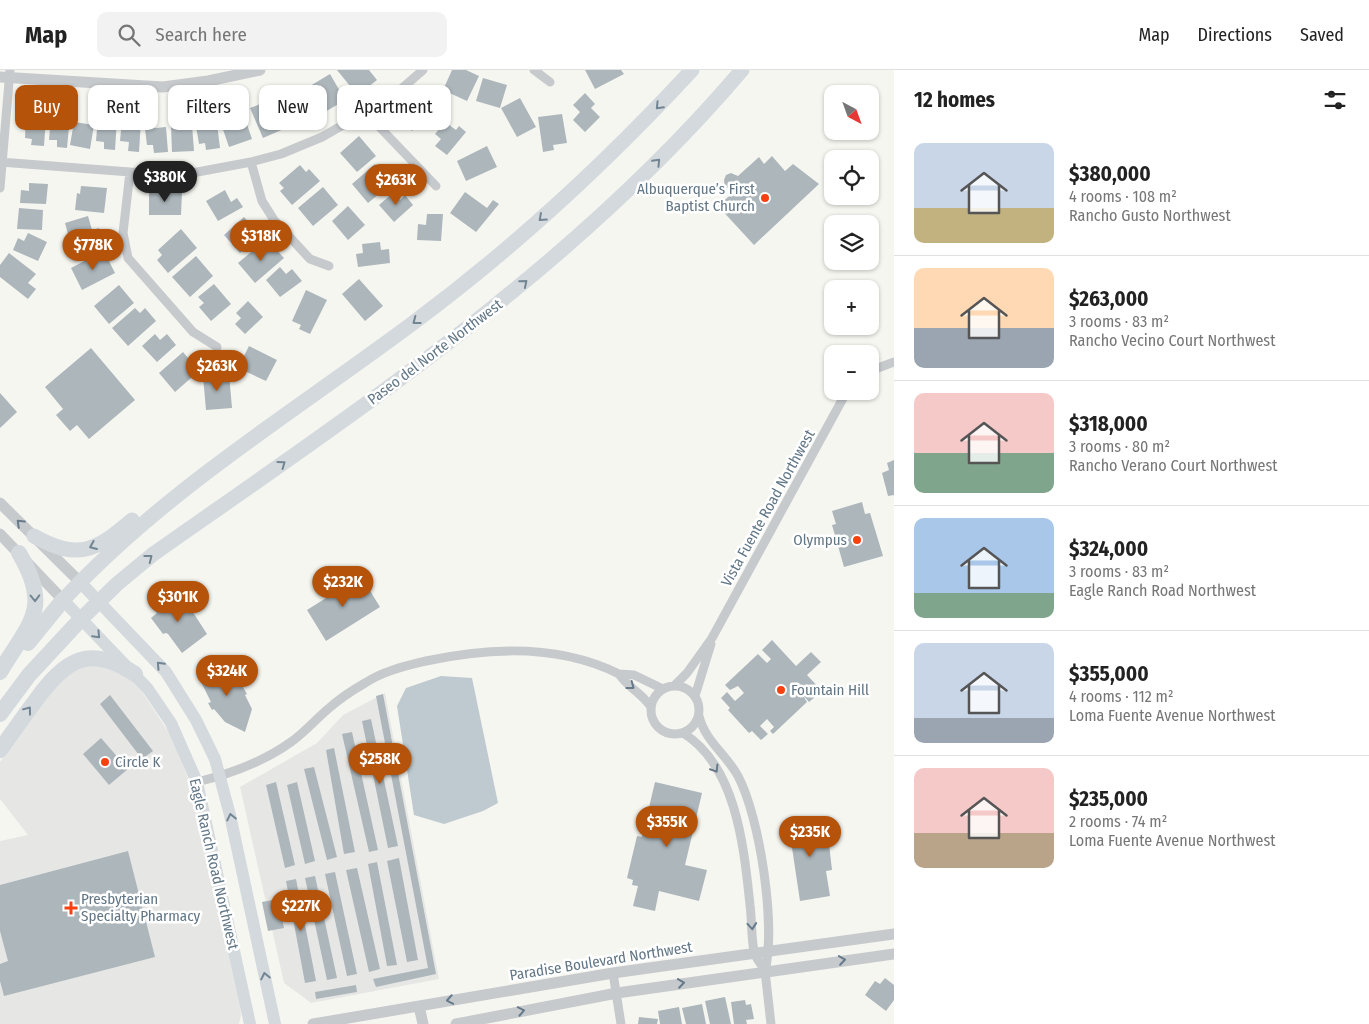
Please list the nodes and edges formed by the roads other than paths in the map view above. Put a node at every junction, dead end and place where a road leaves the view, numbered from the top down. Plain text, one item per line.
1 (260, 70) edge
2 (423, 70) edge
3 (534, 70) edge
4 (692, 70) edge
5 (742, 70) edge
6 (6, 75) edge
7 (550, 82) dead end
8 (406, 85) edge
9 (337, 129) edge
10 (382, 130) edge
11 (1, 162) edge
12 (251, 162) junction
13 (130, 172) junction
14 (436, 186) dead end
15 (0, 188) edge
16 (329, 266) dead end
17 (217, 347) dead end
18 (894, 362) edge
19 (879, 368) edge
20 (842, 400) edge
21 (206, 472) junction
22 (0, 503) edge
23 (0, 534) edge
24 (34, 536) junction
25 (19, 553) junction
26 (80, 582) junction
27 (63, 600) junction
28 (99, 600) junction
29 (81, 619) junction
30 (712, 638) junction
31 (0, 672) edge
32 (135, 674) junction
33 (620, 674) junction
34 (0, 680) edge
35 (674, 686) junction
36 (663, 689) junction
37 (695, 696) junction
38 (651, 707) junction
39 (0, 714) edge
40 (699, 716) junction
41 (683, 733) junction
42 (0, 750) edge
43 (221, 776) junction
44 (197, 782) junction
45 (894, 934) edge
46 (770, 950) junction
47 (754, 952) junction
48 (894, 954) edge
49 (765, 970) junction
50 (613, 973) junction
51 (617, 993) junction
52 (419, 1006) junction
53 (250, 1024) edge
54 (275, 1024) edge
55 (313, 1024) edge
56 (423, 1024) edge
57 (456, 1024) edge
58 (621, 1024) edge
59 (771, 1024) edge

1 - 6 street
2 - 8 street
3 - 7 street
4 -> 21 main road
28 -> 5 main road, Paseo del Norte Northwest
6 - 11 street
9 - 12 street
10 - 14 street
11 - 13 street
11 - 15 street
12 - 13 street
12 - 16 street
13 - 17 street
18 - 19 street
20 - 30 street, Vista Fuente Road Northwest
21 -> 24 main road
21 - 26 main road
24 -> 22 street, Eagle Ranch Road Northwest
23 - 25 street, Eagle Ranch Road Northwest
24 - 26 street, Eagle Ranch Road Northwest
25 - 27 street, Eagle Ranch Road Northwest
25 -> 31 highway
26 - 27 main road
26 - 28 main road, Eagle Ranch Road Northwest
27 - 29 main road, Eagle Ranch Road Northwest
27 - 34 highway
28 - 29 main road, Paseo del Norte Northwest
43 -> 28 main road, Eagle Ranch Road Northwest
29 -> 32 main road, Eagle Ranch Road Northwest
29 - 39 highway
30 - 35 street, Vista Fuente Road Northwest
30 - 37 street, Vista Fuente Road Northwest
42 -> 32 highway
32 - 44 main road, Eagle Ranch Road Northwest
33 - 36 street
33 -> 38 street
33 - 43 street
35 - 36 street
35 - 37 street
36 - 38 street
37 - 40 street
38 - 41 street
40 - 41 street
40 - 46 street
41 -> 47 street
43 - 44 street
54 -> 43 main road, Eagle Ranch Road Northwest
44 - 53 main road, Eagle Ranch Road Northwest
45 - 46 street, Paradise Boulevard Northwest
46 - 47 street, Paradise Boulevard Northwest
46 - 49 street
47 - 49 street
47 - 50 street, Paradise Boulevard Northwest
49 -> 48 street
51 -> 49 street
49 - 59 street
50 - 51 street
50 -> 52 street, Paradise Boulevard Northwest
57 -> 51 street
51 - 58 street
52 - 55 street, Paradise Boulevard Northwest
52 - 56 street

